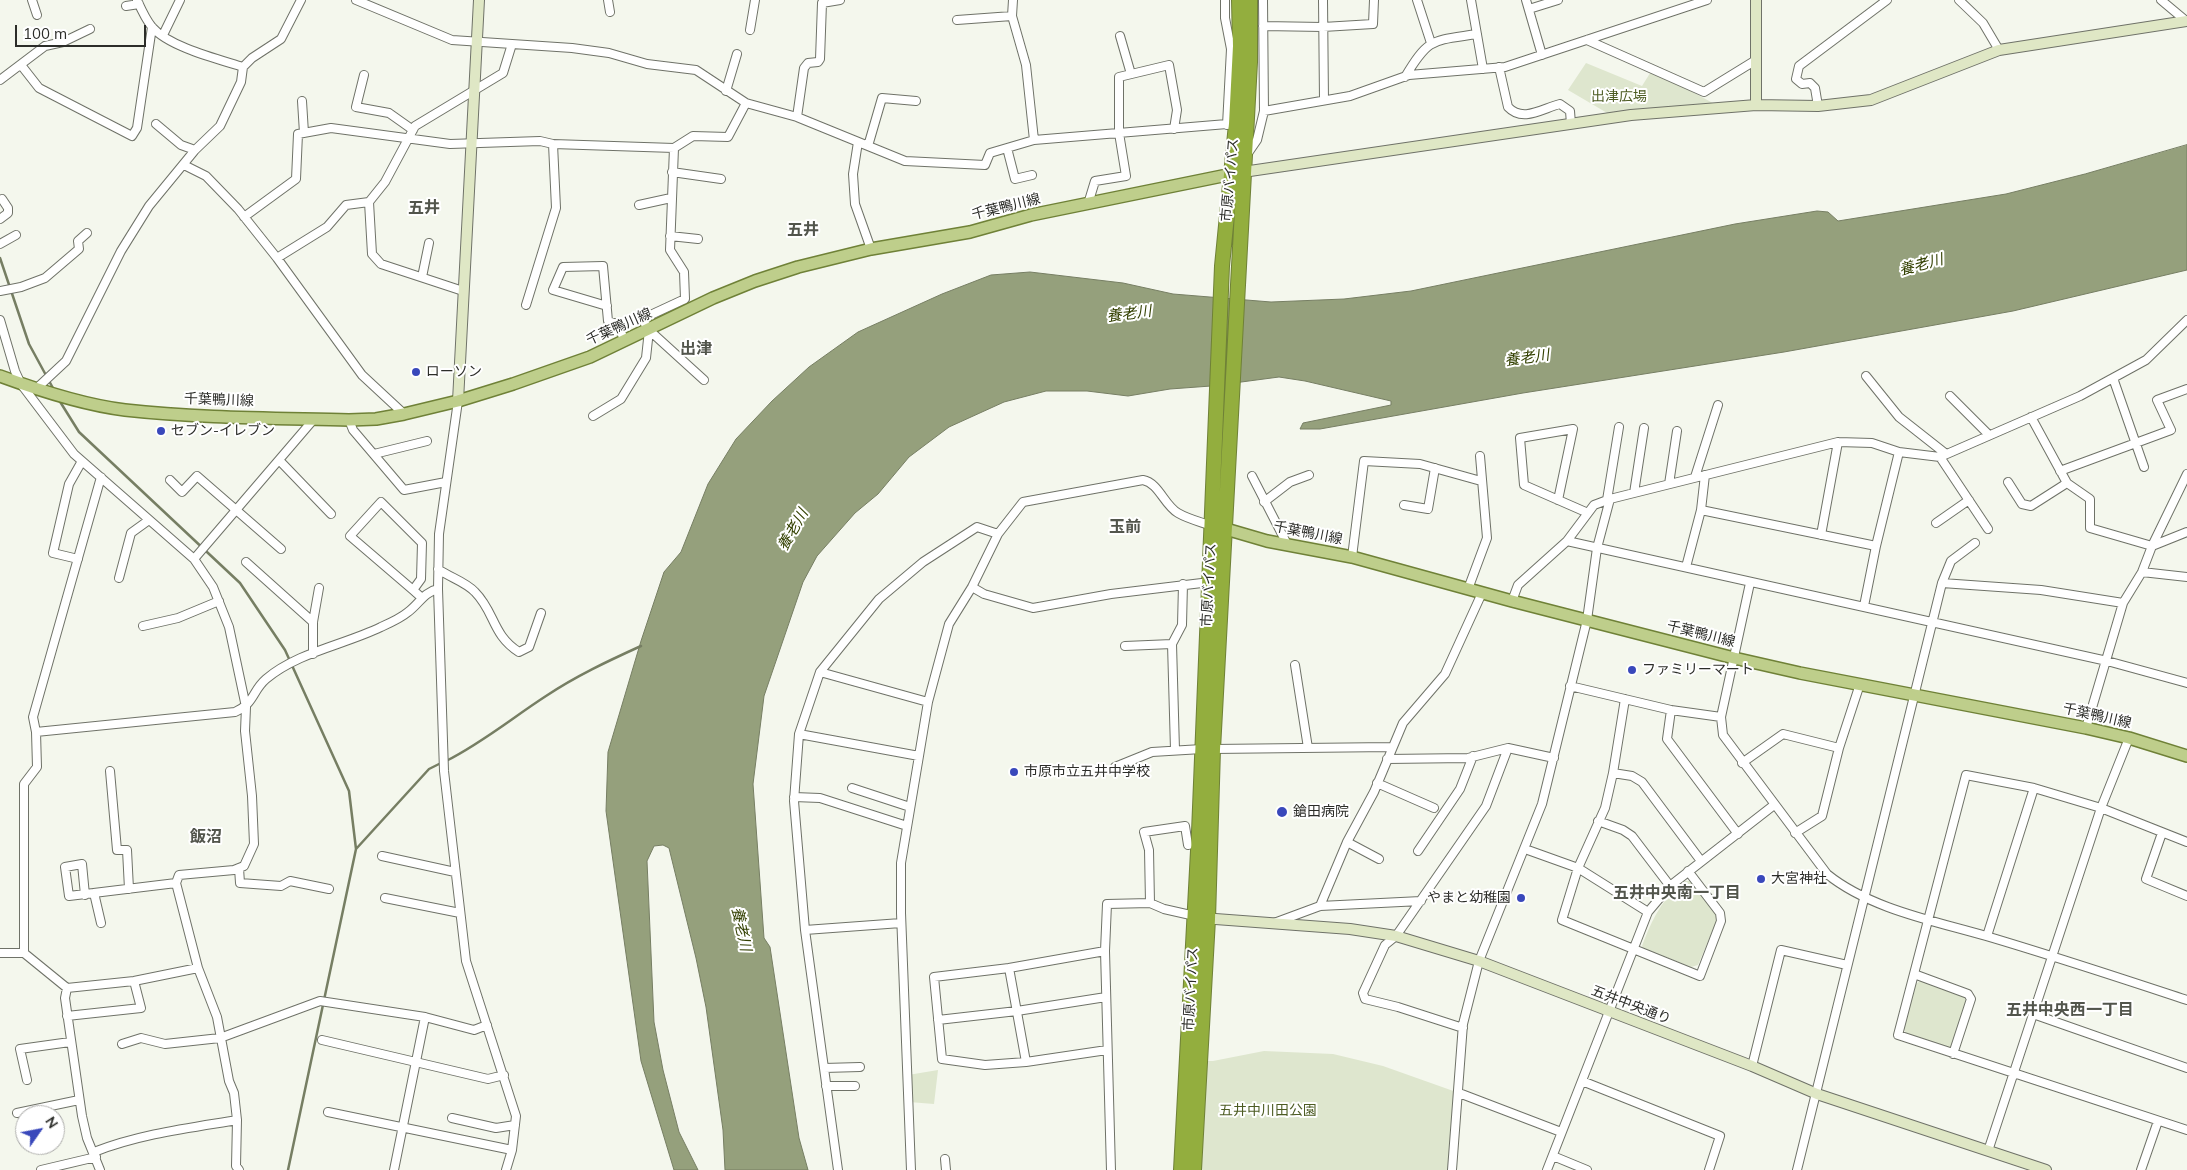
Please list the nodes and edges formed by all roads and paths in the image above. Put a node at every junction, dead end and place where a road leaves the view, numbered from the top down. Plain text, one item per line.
1 (32, 0) edge
2 (180, 0) edge
3 (301, 0) edge
4 (356, 0) edge
5 (479, 0) edge
6 (608, 0) edge
7 (755, 0) edge
8 (840, 0) edge
9 (1013, 0) edge
10 (1225, 0) edge
11 (1239, 0) edge
12 (1250, 0) edge
13 (1263, 0) edge
14 (1323, 0) edge
15 (1374, 0) edge
16 (1417, 0) edge
17 (1471, 0) edge
18 (1526, 0) edge
19 (1558, 0) edge
20 (1707, 0) edge
21 (1756, 0) edge
22 (1887, 0) edge
23 (1958, 0) edge
24 (2161, 0) edge
25 (138, 2) edge
26 (1696, 2) edge
27 (126, 6) dead end
28 (1529, 9) junction
29 (610, 12) dead end
30 (37, 15) dead end
31 (1012, 16) junction
32 (957, 20) dead end
33 (2187, 21) edge
34 (1263, 26) junction
35 (152, 27) junction
36 (1323, 27) junction
37 (90, 29) dead end
38 (750, 30) dead end
39 (162, 34) junction
40 (1477, 34) junction
41 (1120, 36) dead end
42 (1587, 40) junction
43 (476, 41) junction
44 (1432, 43) junction
45 (512, 44) junction
46 (1999, 50) junction
47 (737, 54) dead end
48 (1542, 55) junction
49 (1756, 60) junction
50 (21, 65) junction
51 (243, 67) junction
52 (1499, 67) junction
53 (1483, 69) junction
54 (1131, 74) junction
55 (364, 75) dead end
56 (1405, 77) junction
57 (0, 80) edge
58 (473, 91) junction
59 (726, 91) junction
60 (1324, 100) junction
61 (302, 101) dead end
62 (916, 101) dead end
63 (746, 103) junction
64 (1756, 105) junction
65 (1818, 106) junction
66 (1264, 112) junction
67 (797, 117) junction
68 (156, 124) dead end
69 (1236, 124) junction
70 (1571, 124) junction
71 (1174, 129) junction
72 (413, 130) junction
73 (304, 133) junction
74 (1119, 133) junction
75 (408, 138) junction
76 (1034, 140) junction
77 (858, 142) junction
78 (470, 143) junction
79 (553, 144) junction
80 (868, 146) junction
81 (674, 148) junction
82 (1008, 148) junction
83 (195, 150) junction
84 (184, 165) junction
85 (1239, 168) junction
86 (672, 172) junction
87 (1032, 175) dead end
88 (721, 179) dead end
89 (671, 198) junction
90 (2, 199) dead end
91 (369, 202) junction
92 (1088, 204) junction
93 (639, 205) dead end
94 (244, 216) junction
95 (0, 219) edge
96 (87, 232) dead end
97 (16, 235) dead end
98 (670, 236) junction
99 (698, 239) dead end
100 (429, 243) dead end
101 (0, 244) edge
102 (871, 249) junction
103 (277, 258) junction
104 (422, 277) junction
105 (0, 291) edge
106 (463, 291) junction
107 (526, 305) dead end
108 (607, 306) junction
109 (0, 320) edge
110 (2187, 320) edge
111 (648, 330) junction
112 (624, 341) junction
113 (0, 376) edge
114 (1866, 376) dead end
115 (2113, 378) junction
116 (704, 380) dead end
117 (22, 384) junction
118 (37, 388) junction
119 (2187, 389) edge
120 (1950, 396) dead end
121 (458, 401) junction
122 (1718, 405) dead end
123 (404, 414) junction
124 (593, 416) dead end
125 (2031, 417) junction
126 (314, 419) junction
127 (349, 420) junction
128 (1620, 427) dead end
129 (1644, 428) dead end
130 (1677, 431) dead end
131 (1990, 436) junction
132 (427, 441) dead end
133 (1838, 442) junction
134 (2136, 444) junction
135 (1899, 452) junction
136 (374, 454) junction
137 (1480, 456) dead end
138 (1943, 456) junction
139 (279, 460) junction
140 (82, 461) junction
141 (2144, 466) dead end
142 (1435, 468) junction
143 (2060, 471) junction
144 (2187, 474) edge
145 (1309, 475) dead end
146 (1706, 475) junction
147 (1252, 476) dead end
148 (1696, 477) junction
149 (101, 478) junction
150 (170, 480) dead end
151 (1481, 481) junction
152 (446, 482) junction
153 (2008, 482) dead end
154 (2067, 483) junction
155 (1669, 484) junction
156 (1634, 493) junction
157 (1558, 500) junction
158 (1608, 500) junction
159 (1969, 500) junction
160 (1264, 502) junction
161 (1404, 505) dead end
162 (236, 510) junction
163 (1700, 510) junction
164 (1588, 513) junction
165 (331, 514) dead end
166 (149, 520) junction
167 (1936, 523) dead end
168 (1219, 527) junction
169 (1988, 529) dead end
170 (2187, 532) edge
171 (998, 534) junction
172 (1821, 535) junction
173 (1567, 541) junction
174 (1975, 543) dead end
175 (1288, 544) junction
176 (1876, 546) junction
177 (2152, 546) junction
178 (1597, 548) junction
179 (281, 549) dead end
180 (1352, 557) junction
181 (78, 559) junction
182 (194, 559) junction
183 (246, 562) dead end
184 (1686, 567) junction
185 (438, 569) junction
186 (2142, 572) junction
187 (2187, 577) edge
188 (119, 578) dead end
189 (1210, 582) junction
190 (1750, 583) junction
191 (1942, 583) junction
192 (1182, 584) junction
193 (972, 587) junction
194 (319, 588) dead end
195 (438, 589) junction
196 (1468, 589) junction
197 (413, 590) junction
198 (1482, 593) junction
199 (422, 598) junction
200 (219, 601) junction
201 (1512, 602) junction
202 (2123, 603) junction
203 (1864, 606) junction
204 (541, 613) dead end
205 (1587, 620) junction
206 (1932, 621) junction
207 (313, 622) junction
208 (143, 626) dead end
209 (1172, 644) junction
210 (1125, 646) dead end
211 (313, 654) junction
212 (1734, 658) junction
213 (2107, 661) junction
214 (1296, 666) dead end
215 (820, 672) junction
216 (2187, 683) edge
217 (1860, 684) junction
218 (1570, 686) junction
219 (1915, 694) junction
220 (1624, 699) junction
221 (928, 702) junction
222 (246, 707) junction
223 (1670, 710) junction
224 (1721, 717) junction
225 (2086, 728) junction
226 (36, 732) junction
227 (799, 734) junction
228 (2129, 738) junction
229 (1391, 746) junction
230 (1308, 748) junction
231 (1508, 748) junction
232 (1840, 748) junction
233 (1208, 749) junction
234 (1175, 750) junction
235 (918, 756) junction
236 (1473, 756) junction
237 (2187, 756) edge
238 (1554, 758) junction
239 (1387, 759) junction
240 (1742, 763) junction
241 (1115, 767) dead end
242 (110, 771) dead end
243 (1613, 773) junction
244 (1378, 783) junction
245 (852, 788) dead end
246 (2034, 788) junction
247 (794, 797) junction
248 (1774, 805) junction
249 (910, 807) junction
250 (1434, 808) dead end
251 (2101, 808) junction
252 (1598, 821) junction
253 (907, 826) junction
254 (1795, 833) junction
255 (2162, 833) junction
256 (1738, 834) junction
257 (1347, 842) junction
258 (2187, 842) edge
259 (1188, 845) dead end
260 (1525, 849) junction
261 (1418, 851) dead end
262 (382, 856) dead end
263 (1379, 859) dead end
264 (1701, 861) junction
265 (239, 868) junction
266 (1578, 868) junction
267 (1688, 871) junction
268 (456, 872) junction
269 (176, 883) junction
270 (1670, 886) junction
271 (129, 889) junction
272 (329, 889) dead end
273 (94, 893) junction
274 (84, 894) dead end
275 (2187, 896) edge
276 (1864, 897) junction
277 (385, 898) dead end
278 (1421, 901) junction
279 (1150, 903) junction
280 (1320, 906) junction
281 (1648, 912) junction
282 (460, 913) junction
283 (1201, 918) junction
284 (1928, 920) junction
285 (101, 923) dead end
286 (901, 923) junction
287 (1272, 923) junction
288 (804, 930) junction
289 (1396, 936) junction
290 (1987, 936) junction
291 (1632, 950) junction
292 (1105, 951) junction
293 (0, 953) edge
294 (24, 953) junction
295 (2053, 957) junction
296 (1479, 961) junction
297 (1847, 965) junction
298 (198, 968) junction
299 (1010, 968) junction
300 (1914, 974) junction
301 (134, 981) junction
302 (67, 988) junction
303 (1106, 997) junction
304 (2187, 1000) edge
305 (1017, 1011) junction
306 (1610, 1012) junction
307 (2033, 1014) junction
308 (67, 1016) junction
309 (425, 1017) junction
310 (938, 1020) junction
311 (488, 1025) junction
312 (1463, 1028) junction
313 (220, 1038) junction
314 (322, 1040) dead end
315 (70, 1042) junction
316 (122, 1044) dead end
317 (1107, 1050) junction
318 (1953, 1054) junction
319 (416, 1061) junction
320 (1026, 1062) junction
321 (1752, 1066) junction
322 (860, 1067) dead end
323 (824, 1068) junction
324 (2187, 1068) edge
325 (2012, 1074) junction
326 (504, 1075) junction
327 (27, 1080) dead end
328 (1582, 1081) junction
329 (826, 1086) junction
330 (855, 1086) dead end
331 (1459, 1093) junction
332 (1817, 1094) junction
333 (79, 1100) junction
334 (55, 1105) edge
335 (328, 1112) dead end
336 (452, 1118) dead end
337 (237, 1120) junction
338 (2158, 1121) junction
339 (515, 1125) junction
340 (402, 1127) junction
341 (2187, 1130) edge
342 (1562, 1132) junction
343 (512, 1150) junction
344 (1988, 1151) junction
345 (95, 1154) junction
346 (1553, 1156) junction
347 (945, 1159) dead end
348 (41, 1170) edge
349 (100, 1170) edge
350 (239, 1170) edge
351 (394, 1170) edge
352 (506, 1170) edge
353 (838, 1170) edge
354 (911, 1170) edge
355 (946, 1170) edge
356 (1110, 1170) edge
357 (1181, 1170) edge
358 (1194, 1170) edge
359 (1452, 1170) edge
360 (1547, 1170) edge
361 (1587, 1170) edge
362 (1709, 1170) edge
363 (1797, 1170) edge
364 (2046, 1170) edge
365 (2141, 1170) edge

1 - 30 street
2 - 39 street
3 - 51 street
4 - 43 street
5 - 43 street
6 - 29 street
7 - 38 street
8 - 67 street
9 - 31 street
10 - 69 street
11 - 69 highway, 市原バイパス
12 - 69 highway, 市原バイパス
13 - 34 street
14 - 36 street
15 - 36 street
16 - 44 street
17 - 40 street
18 - 28 street
19 - 28 street
20 - 26 street
21 - 49 street
22 - 65 street
23 - 46 street
24 - 33 street
25 - 27 street
25 - 35 street
26 - 42 street
28 - 48 street
31 - 32 street
31 - 76 street
33 - 46 street
34 - 36 street
34 - 66 street
35 - 39 street
35 - 50 street
36 - 60 street
37 - 50 street
39 - 51 street
40 - 44 street
40 - 53 street
41 - 54 street
42 - 48 street
42 - 49 street
43 - 45 street
43 - 58 street
44 - 56 street
45 - 58 street
45 - 59 street
46 - 65 street
47 - 59 street
48 - 52 street
49 - 64 street
50 - 57 street
51 - 83 street
52 - 53 street
52 - 70 street
53 - 56 street
54 - 71 street
54 - 74 street
55 - 72 street
56 - 60 street
58 - 72 street
58 - 78 street
59 - 63 street
60 - 66 street
61 - 73 street
62 - 80 street
63 - 67 street
63 - 81 street
64 - 65 street
64 - 70 street
66 - 85 street
67 - 77 street
68 - 83 street
69 - 71 street
69 - 85 highway, 市原バイパス
69 - 85 highway, 市原バイパス
70 - 85 street
71 - 74 street
72 - 75 street
73 - 75 street
73 - 94 street
74 - 76 street
74 - 92 street
75 - 78 street
75 - 91 street
76 - 82 street
77 - 80 street
77 - 102 street
78 - 79 street
78 - 106 street
79 - 81 street
79 - 107 street
80 - 82 street
81 - 86 street
82 - 87 street
83 - 84 street
84 - 94 street
84 - 118 street
85 - 92 main road, 千葉鴨川線
85 - 168 highway, 市原バイパス
85 - 168 highway, 市原バイパス
86 - 88 street
86 - 89 street
89 - 93 street
89 - 98 street
90 - 95 street
91 - 103 street
91 - 104 street
92 - 102 main road, 千葉鴨川線
94 - 103 street
96 - 105 street
97 - 101 street
98 - 99 street
98 - 111 street
100 - 104 street
102 - 111 main road, 千葉鴨川線
103 - 123 street
104 - 106 street
106 - 121 street
108 - 108 street
108 - 112 street
109 - 117 street
110 - 115 street
111 - 112 main road, 千葉鴨川線
111 - 116 street
111 - 124 street
112 - 121 main road, 千葉鴨川線
113 - 117 main road, 千葉鴨川線
114 - 138 street
115 - 125 street
115 - 134 street
117 - 118 main road, 千葉鴨川線
117 - 140 street
118 - 126 main road, 千葉鴨川線
119 - 134 street
120 - 131 street
121 - 123 main road, 千葉鴨川線
121 - 152 street
122 - 148 street
123 - 127 main road, 千葉鴨川線
125 - 131 street
125 - 143 street
126 - 127 main road, 千葉鴨川線
126 - 139 street
127 - 136 street
128 - 158 street
129 - 156 street
130 - 155 street
131 - 138 street
132 - 136 street
133 - 135 street
133 - 146 street
133 - 172 street
134 - 141 street
134 - 143 street
135 - 138 street
135 - 176 street
136 - 152 street
137 - 151 street
138 - 159 street
139 - 162 street
139 - 165 street
140 - 149 street
140 - 181 street
142 - 151 street
142 - 161 street
142 - 180 street
143 - 154 street
144 - 177 street
145 - 160 street
146 - 148 street
146 - 163 street
147 - 160 street
148 - 155 street
149 - 166 street
149 - 181 street
150 - 162 street
151 - 196 street
152 - 185 street
153 - 154 street
154 - 177 street
155 - 156 street
156 - 158 street
157 - 157 street
157 - 164 street
158 - 164 street
158 - 178 street
159 - 167 street
159 - 169 street
160 - 175 street
162 - 179 street
162 - 182 street
163 - 172 street
163 - 184 street
164 - 173 street
166 - 182 street
166 - 188 street
168 - 171 street
168 - 175 main road, 千葉鴨川線
168 - 189 highway, 市原バイパス
168 - 233 highway, 市原バイパス
170 - 177 street
171 - 193 street
171 - 215 street
172 - 176 street
173 - 178 street
173 - 201 street
174 - 191 street
175 - 180 main road, 千葉鴨川線
176 - 203 street
177 - 186 street
178 - 184 street
178 - 205 street
180 - 196 main road, 千葉鴨川線
181 - 226 street
182 - 200 street
183 - 207 street
184 - 190 street
185 - 195 street
185 - 204 street
186 - 187 street
186 - 202 street
189 - 192 street
189 - 233 highway, 市原バイパス
190 - 203 street
190 - 212 street
191 - 202 street
191 - 206 street
192 - 193 street
192 - 209 street
193 - 221 street
194 - 207 street
195 - 199 street
195 - 268 street
196 - 198 main road, 千葉鴨川線
197 - 197 street
197 - 199 street
198 - 201 main road, 千葉鴨川線
198 - 229 street
199 - 211 street
200 - 208 street
200 - 222 street
201 - 205 main road, 千葉鴨川線
202 - 213 street
203 - 206 street
205 - 212 main road, 千葉鴨川線
205 - 218 street
206 - 213 street
206 - 219 street
207 - 211 street
209 - 210 street
209 - 234 street
211 - 222 street
212 - 217 main road, 千葉鴨川線
212 - 224 street
213 - 216 street
213 - 225 street
214 - 230 street
215 - 221 street
215 - 227 street
217 - 219 main road, 千葉鴨川線
217 - 232 street
218 - 220 street
218 - 238 street
219 - 225 main road, 千葉鴨川線
219 - 276 street
220 - 223 street
220 - 243 street
221 - 235 street
222 - 226 street
222 - 265 street
223 - 224 street
223 - 256 street
224 - 240 street
225 - 228 main road, 千葉鴨川線
226 - 294 street
227 - 235 street
227 - 247 street
228 - 237 main road, 千葉鴨川線
228 - 251 street
229 - 230 street
229 - 239 street
230 - 233 street
231 - 236 street
231 - 238 street
231 - 278 street
232 - 240 street
232 - 254 street
233 - 234 street
233 - 283 highway, 市原バイパス
234 - 241 street
235 - 249 street
236 - 239 street
236 - 261 street
238 - 260 street
239 - 244 street
240 - 248 street
242 - 271 street
243 - 252 street
243 - 264 street
244 - 250 street
244 - 257 street
245 - 249 street
246 - 251 street
246 - 284 street
246 - 290 street
247 - 253 street
247 - 288 street
248 - 254 street
248 - 256 street
249 - 253 street
251 - 255 street
251 - 295 street
252 - 266 street
252 - 270 street
253 - 286 street
254 - 276 street
255 - 258 street
255 - 275 street
256 - 264 street
257 - 263 street
257 - 280 street
259 - 279 street
260 - 266 street
260 - 296 street
262 - 268 street
264 - 267 street
265 - 269 street
265 - 272 street
266 - 281 street
266 - 291 street
267 - 270 street
267 - 291 street
268 - 282 street
269 - 271 street
269 - 298 street
270 - 281 street
271 - 273 street
273 - 274 street
273 - 285 street
276 - 284 street
276 - 297 street
277 - 282 street
278 - 280 street
278 - 289 street
279 - 283 street
279 - 292 street
280 - 287 street
281 - 291 street
282 - 311 street
283 - 287 street, 五井中央通り
283 - 357 highway, 市原バイパス
283 - 358 highway, 市原バイパス
284 - 290 street
284 - 300 street
286 - 288 street
286 - 354 street
287 - 289 street, 五井中央通り
288 - 323 street
289 - 296 street, 五井中央通り
289 - 312 street
290 - 295 street
291 - 306 street
292 - 299 street
292 - 303 street
293 - 294 street
294 - 302 street
295 - 304 street
295 - 307 street
296 - 306 street, 五井中央通り
296 - 312 street
297 - 321 street
297 - 332 street
298 - 301 street
298 - 313 street
299 - 305 street
299 - 310 street
300 - 318 street
300 - 318 street
301 - 302 street
301 - 308 street
302 - 308 street
303 - 305 street
303 - 317 street
305 - 310 street
305 - 320 street
306 - 321 street, 五井中央通り
306 - 328 street
307 - 324 street
307 - 325 street
308 - 315 street
309 - 311 street
309 - 313 street
309 - 319 street
310 - 320 street
311 - 326 street
312 - 331 street
313 - 316 street
313 - 337 street
314 - 319 street
315 - 327 street
315 - 333 street
317 - 320 street
317 - 356 street
318 - 325 street
319 - 326 street
319 - 340 street
321 - 332 street, 五井中央通り
322 - 323 street
323 - 329 street
325 - 338 street
325 - 344 street
326 - 339 street
328 - 342 street
328 - 362 street
329 - 330 street
329 - 353 street
331 - 342 street
331 - 359 street
332 - 344 street, 五井中央通り
332 - 363 street
333 - 334 street
333 - 345 street
335 - 340 street
336 - 339 street
337 - 345 street
337 - 350 street
338 - 341 street
338 - 365 street
339 - 343 street
340 - 343 street
340 - 351 street
342 - 346 street
343 - 352 street
344 - 364 street, 五井中央通り
345 - 348 street
345 - 349 street
346 - 360 street
346 - 361 street
347 - 355 street

